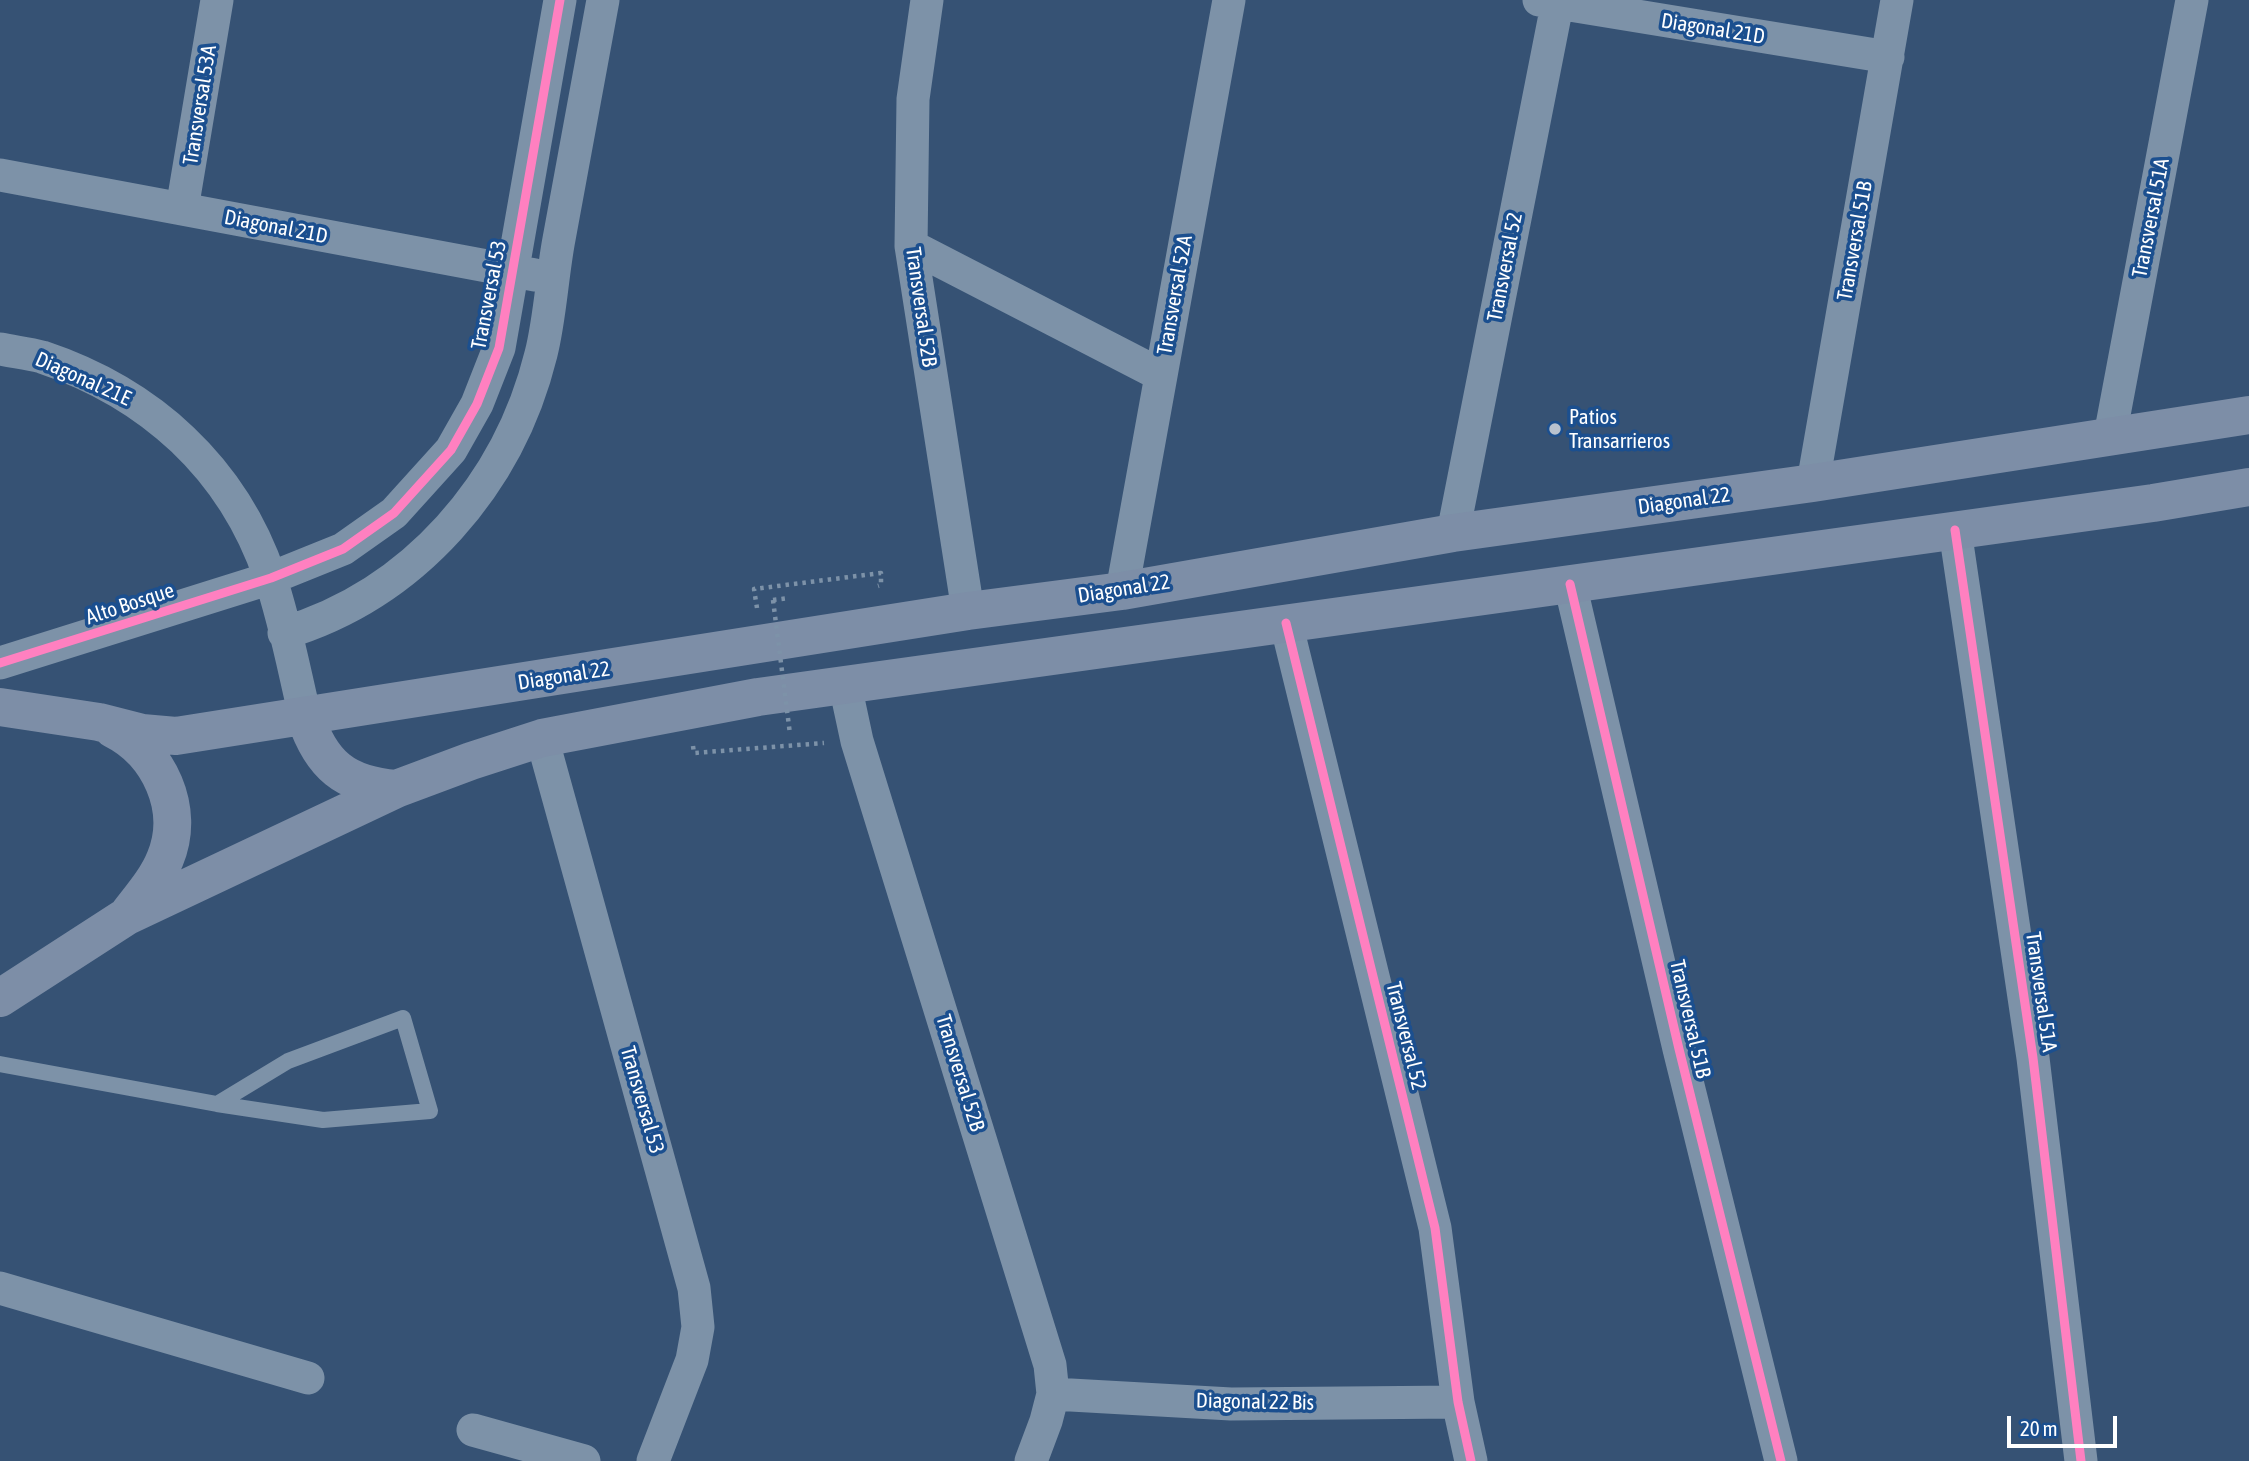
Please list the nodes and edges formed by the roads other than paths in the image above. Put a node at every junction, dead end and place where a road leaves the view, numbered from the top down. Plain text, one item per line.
1 (217, 0) edge
2 (560, 0) edge
3 (603, 0) edge
4 (927, 0) edge
5 (1229, 0) edge
6 (1897, 0) edge
7 (2192, 0) edge
8 (1552, 1) edge
9 (1888, 57) junction
10 (0, 175) edge
11 (183, 209) junction
12 (911, 246) junction
13 (513, 271) junction
14 (551, 278) junction
15 (0, 349) edge
16 (1161, 375) junction
17 (2249, 415) edge
18 (2110, 436) junction
19 (1813, 483) junction
20 (2249, 487) edge
21 (2153, 503) junction
22 (2249, 503) edge
23 (1955, 530) junction
24 (1453, 533) junction
25 (271, 578) junction
26 (1570, 584) junction
27 (1122, 591) junction
28 (968, 611) junction
29 (1286, 624) junction
30 (284, 633) junction
31 (0, 663) edge
32 (845, 685) junction
33 (0, 707) edge
34 (305, 716) junction
35 (99, 722) junction
36 (542, 738) junction
37 (397, 789) junction
38 (127, 916) junction
39 (0, 998) edge
40 (0, 1064) edge
41 (217, 1104) junction
42 (0, 1288) edge
43 (307, 1378) dead end
44 (1053, 1394) junction
45 (1458, 1402) junction
46 (473, 1430) dead end
47 (584, 1461) edge
48 (653, 1461) edge
49 (1031, 1461) edge
50 (1471, 1461) edge
51 (1781, 1461) edge
52 (2081, 1461) edge

1 - 11 street, Transversal 53A
2 - 13 street, Transversal 53
3 - 14 street
4 - 12 street, Transversal 52B
5 - 16 street, Transversal 52A
6 - 9 street, Transversal 51B
7 - 18 street, Transversal 51A
8 - 9 street, Diagonal 21D
8 - 24 street, Transversal 52
9 - 19 street, Transversal 51B
10 - 11 street, Diagonal 21D
11 - 13 street, Diagonal 21D
12 - 16 street
12 - 28 street, Transversal 52B
13 - 14 street, Diagonal 21D
13 - 25 street, Transversal 53
14 - 30 street
15 - 25 street, Diagonal 21E
16 - 27 street, Transversal 52A
17 - 18 main road, Diagonal 22
18 - 19 main road, Diagonal 22
19 - 24 main road, Diagonal 22
20 - 21 main road
21 - 22 street
21 - 23 main road
23 - 26 main road
23 - 52 street, Transversal 51A
24 - 27 main road, Diagonal 22
25 - 30 street, Diagonal 21E
25 - 31 street, Alto Bosque
26 - 29 main road
26 - 51 street, Transversal 51B
27 - 28 main road, Diagonal 22
28 - 34 main road, Diagonal 22
29 - 32 main road
29 - 45 street, Transversal 52
30 - 34 street, Diagonal 21E
32 - 36 main road
32 - 44 street, Transversal 52B
33 - 35 main road, Diagonal 22
34 - 35 main road, Diagonal 22
34 - 37 main road
35 - 38 main road
36 - 37 main road
36 - 48 street, Transversal 53
37 - 38 main road
38 - 39 main road
40 - 41 lane
41 - 41 lane
42 - 43 street
44 - 45 street, Diagonal 22 Bis
44 - 49 street, Transversal 52B
45 - 50 street, Transversal 52
46 - 47 street

